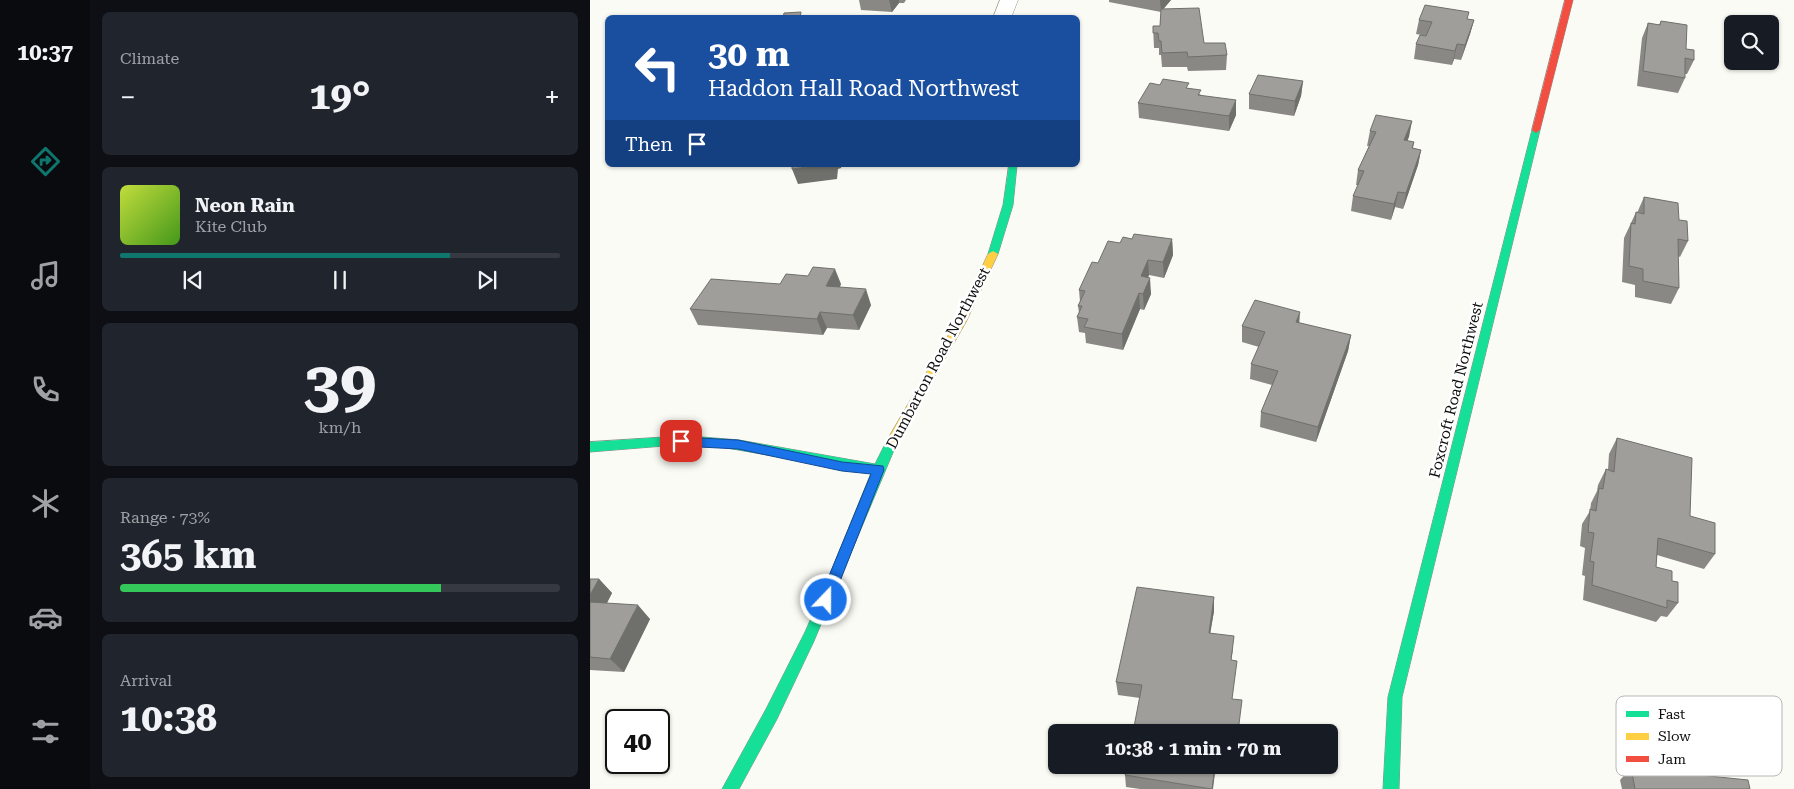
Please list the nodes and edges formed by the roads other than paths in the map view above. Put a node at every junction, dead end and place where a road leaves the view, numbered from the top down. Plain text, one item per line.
1 (1009, 0) edge
2 (1569, 0) edge
3 (1003, 15) edge
4 (1013, 167) edge
5 (590, 447) edge
6 (878, 470) junction
7 (730, 789) edge
8 (1391, 789) edge

1 - 3 street
2 - 8 street, Foxcroft Road Northwest
4 - 6 street, Dumbarton Road Northwest
5 - 6 street
6 - 7 street, Dumbarton Road Northwest

